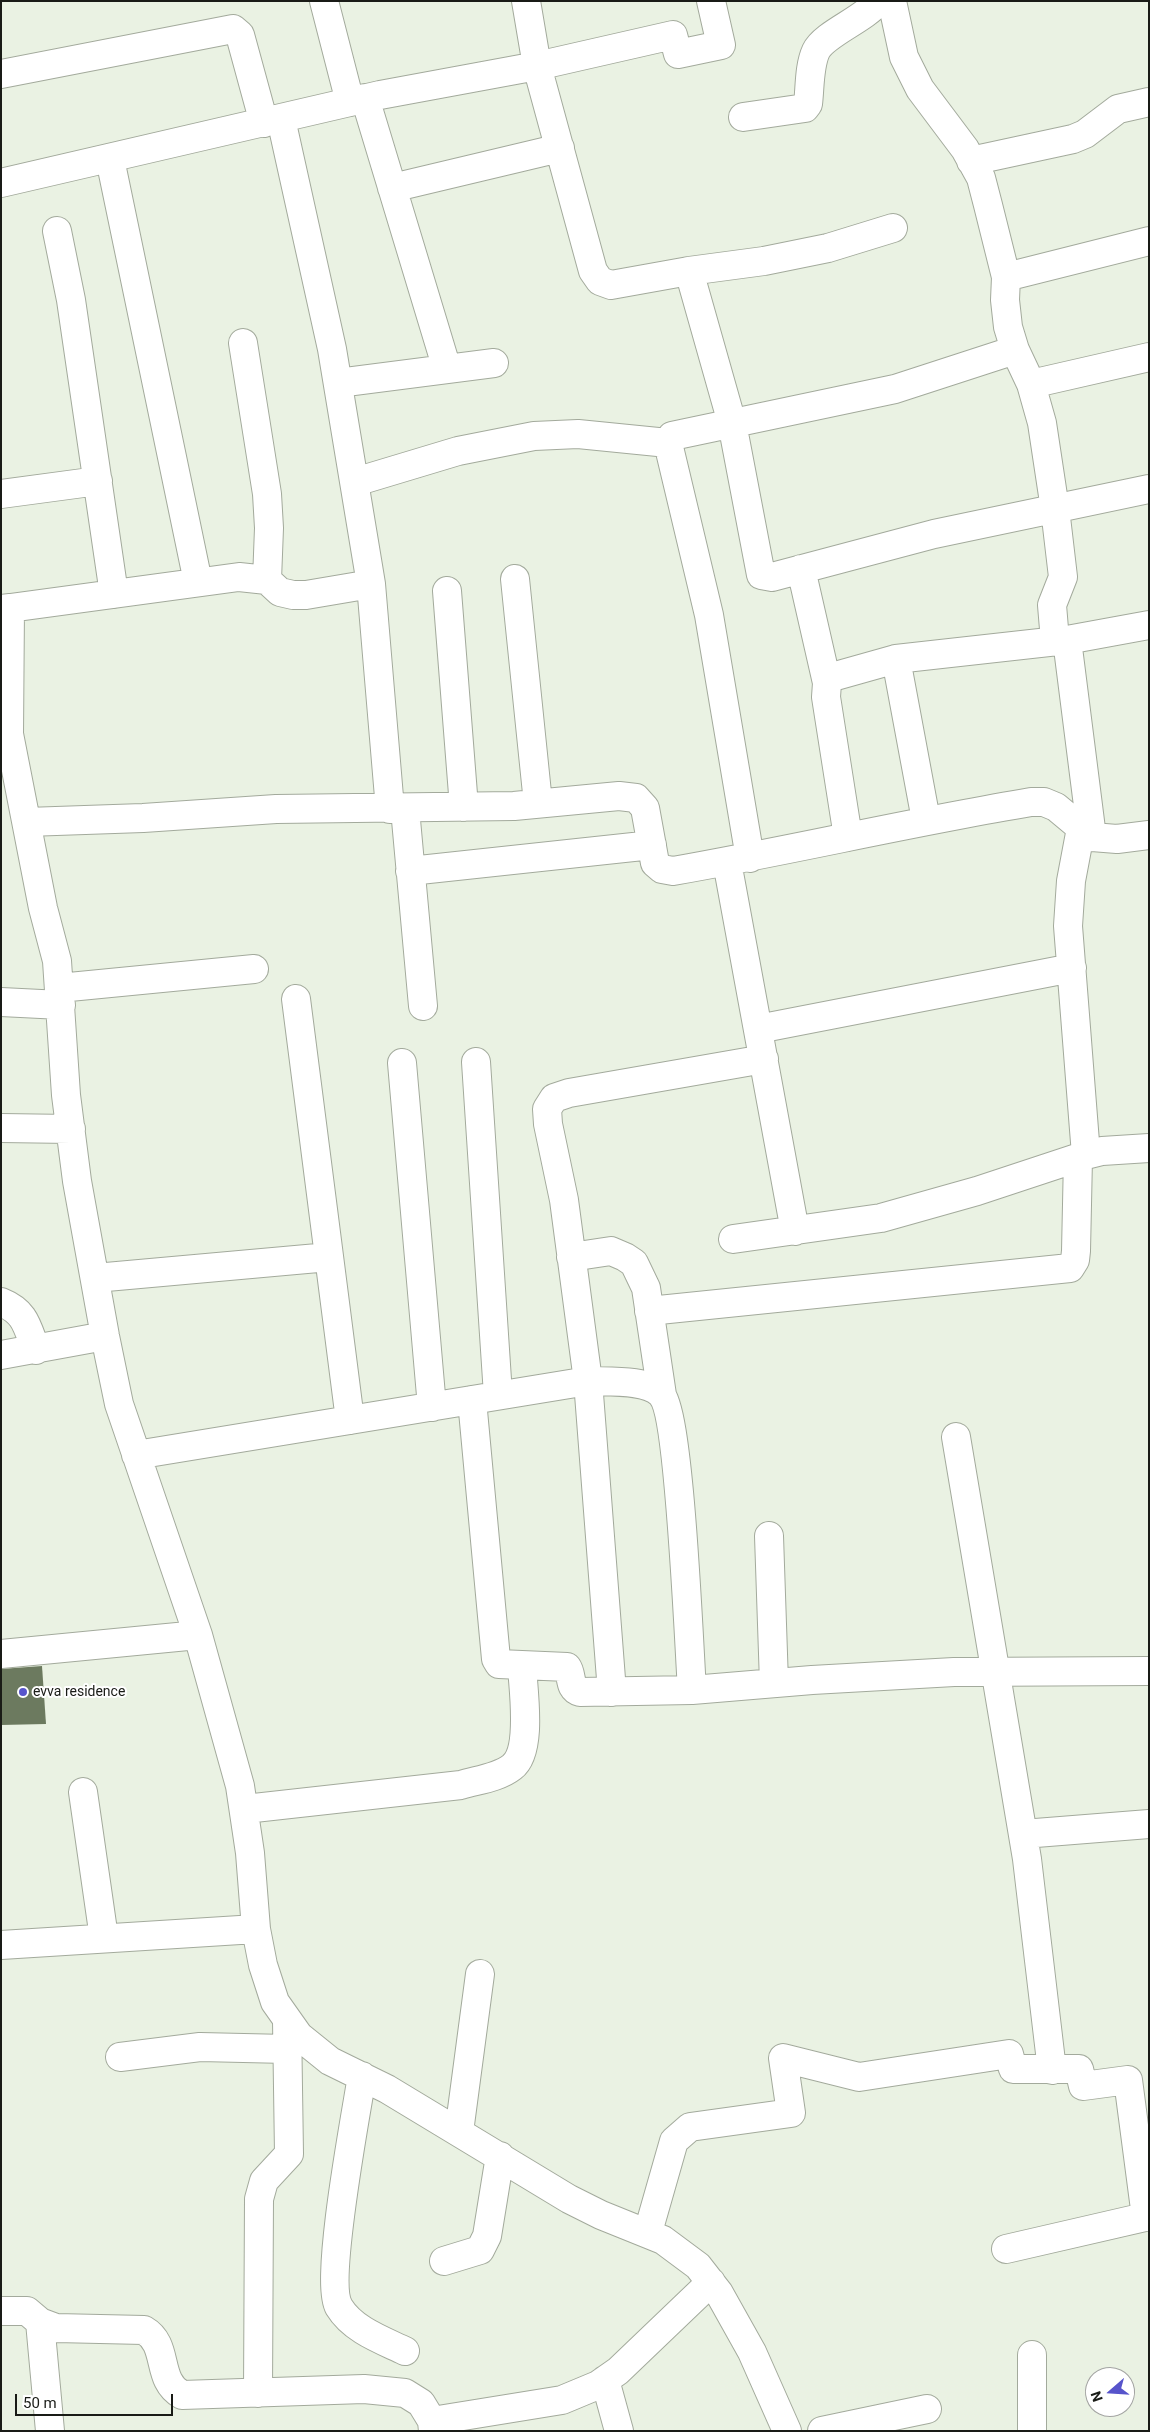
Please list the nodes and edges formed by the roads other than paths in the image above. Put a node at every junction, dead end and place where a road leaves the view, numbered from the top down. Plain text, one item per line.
1 (324, 1) edge
2 (526, 1) edge
3 (711, 1) edge
4 (879, 1) edge
5 (892, 1) edge
6 (537, 66) junction
7 (1, 74) edge
8 (357, 100) junction
9 (1149, 102) edge
10 (743, 117) dead end
11 (273, 121) junction
12 (560, 148) junction
13 (110, 159) junction
14 (972, 161) junction
15 (1, 183) edge
16 (392, 188) junction
17 (893, 228) dead end
18 (57, 231) dead end
19 (1149, 241) edge
20 (689, 271) junction
21 (1006, 277) junction
22 (243, 343) dead end
23 (1015, 350) junction
24 (1149, 357) edge
25 (494, 363) dead end
26 (447, 369) junction
27 (338, 383) junction
28 (1031, 384) junction
29 (732, 423) junction
30 (668, 443) junction
31 (98, 481) junction
32 (355, 482) junction
33 (1149, 489) edge
34 (1, 494) edge
35 (1055, 509) junction
36 (802, 569) junction
37 (515, 579) dead end
38 (267, 580) junction
39 (198, 582) junction
40 (371, 584) junction
41 (447, 591) dead end
42 (114, 594) junction
43 (5, 608) edge
44 (1149, 626) edge
45 (1061, 641) junction
46 (896, 660) junction
47 (827, 683) junction
48 (538, 803) junction
49 (464, 807) junction
50 (397, 809) junction
51 (926, 820) junction
52 (27, 822) junction
53 (1086, 832) junction
54 (1149, 835) edge
55 (848, 837) junction
56 (652, 844) junction
57 (739, 860) junction
58 (410, 871) junction
59 (1072, 968) junction
60 (254, 969) dead end
61 (60, 996) junction
62 (296, 999) dead end
63 (1, 1002) edge
64 (423, 1006) dead end
65 (758, 1029) junction
66 (764, 1059) junction
67 (476, 1062) dead end
68 (402, 1063) dead end
69 (1, 1128) edge
70 (71, 1129) junction
71 (1149, 1148) edge
72 (1082, 1157) junction
73 (794, 1231) junction
74 (733, 1238) dead end
75 (330, 1257) junction
76 (571, 1257) junction
77 (95, 1278) junction
78 (1, 1302) edge
79 (649, 1311) junction
80 (105, 1336) junction
81 (36, 1350) junction
82 (1, 1355) edge
83 (588, 1380) junction
84 (498, 1395) junction
85 (662, 1395) junction
86 (472, 1400) junction
87 (432, 1406) junction
88 (350, 1420) junction
89 (956, 1437) dead end
90 (136, 1455) junction
91 (769, 1536) dead end
92 (198, 1634) junction
93 (1, 1654) edge
94 (522, 1666) junction
95 (1149, 1671) edge
96 (997, 1672) junction
97 (774, 1683) junction
98 (692, 1690) junction
99 (612, 1692) junction
100 (84, 1792) dead end
101 (244, 1810) junction
102 (1149, 1824) edge
103 (1023, 1834) junction
104 (256, 1929) junction
105 (104, 1938) junction
106 (1, 1945) edge
107 (480, 1974) dead end
108 (287, 2021) junction
109 (287, 2049) junction
110 (120, 2057) dead end
111 (1052, 2070) junction
112 (362, 2076) junction
113 (459, 2132) junction
114 (500, 2156) junction
115 (1147, 2216) edge
116 (648, 2232) junction
117 (1006, 2249) dead end
118 (444, 2261) dead end
119 (711, 2282) junction
120 (1, 2311) edge
121 (40, 2322) junction
122 (405, 2351) dead end
123 (1032, 2355) dead end
124 (605, 2380) junction
125 (258, 2394) junction
126 (927, 2409) dead end
127 (433, 2426) edge
128 (50, 2431) edge
129 (619, 2431) edge
130 (787, 2431) edge
131 (822, 2431) edge
132 (1032, 2431) edge

1 - 8 street
2 - 6 street
3 - 6 street
4 - 10 street
5 - 14 street
6 - 8 street
6 - 12 street
7 - 11 street
8 - 11 street
8 - 16 street
9 - 14 street
11 - 13 street
11 - 27 street
12 - 16 street
12 - 20 street
13 - 15 street
13 - 39 street
14 - 21 street
16 - 26 street
17 - 20 street
18 - 31 street
19 - 21 street
20 - 29 street
21 - 23 street
22 - 38 street
23 - 28 street
23 - 29 street
24 - 28 street
25 - 26 street
26 - 27 street
27 - 32 street
28 - 35 street
29 - 30 street
29 - 36 street
30 - 32 street
30 - 57 street
31 - 34 street
31 - 42 street
32 - 40 street
33 - 35 street
35 - 36 street
35 - 45 street
36 - 47 street
37 - 48 street
38 - 39 street
38 - 40 street
39 - 42 street
40 - 50 street
41 - 49 street
42 - 43 street
43 - 52 street
44 - 45 street
45 - 46 street
45 - 53 street
46 - 47 street
46 - 51 street
47 - 55 street
48 - 49 street
48 - 56 street
49 - 50 street
50 - 52 street
50 - 58 street
51 - 53 street
51 - 55 street
52 - 61 street
53 - 54 street
53 - 59 street
55 - 57 street
56 - 57 street
56 - 58 street
57 - 65 street
58 - 64 street
59 - 65 street
59 - 72 street
60 - 61 street
61 - 63 street
61 - 70 street
62 - 75 street
65 - 66 street
66 - 73 street
66 - 76 street
67 - 84 street
68 - 87 street
69 - 70 street
70 - 77 street
71 - 72 street
72 - 73 street
72 - 79 street
73 - 74 street
75 - 77 street
75 - 88 street
76 - 79 street
76 - 83 street
77 - 80 street
78 - 81 street
79 - 85 street
80 - 81 street
80 - 90 street
81 - 82 street
83 - 84 street
83 - 85 street
83 - 99 street
84 - 86 street
85 - 98 street
86 - 87 street
86 - 94 street
87 - 88 street
88 - 90 street
89 - 96 street
90 - 92 street
91 - 97 street
92 - 93 street
92 - 101 street
94 - 99 street
94 - 101 street
95 - 96 street
96 - 97 street
96 - 103 street
97 - 98 street
98 - 99 street
100 - 105 street
101 - 104 street
102 - 103 street
103 - 111 street
104 - 105 street
104 - 108 street
105 - 106 street
107 - 113 street
108 - 109 street
108 - 112 street
109 - 110 street
109 - 125 street
111 - 115 street
111 - 116 street
112 - 113 street
112 - 122 street
113 - 114 street
114 - 116 street
114 - 118 street
115 - 117 street
116 - 119 street
119 - 124 street
119 - 130 street
120 - 121 street
121 - 125 street
121 - 128 street
123 - 132 street
124 - 127 street
124 - 129 street
125 - 127 street
126 - 131 street

